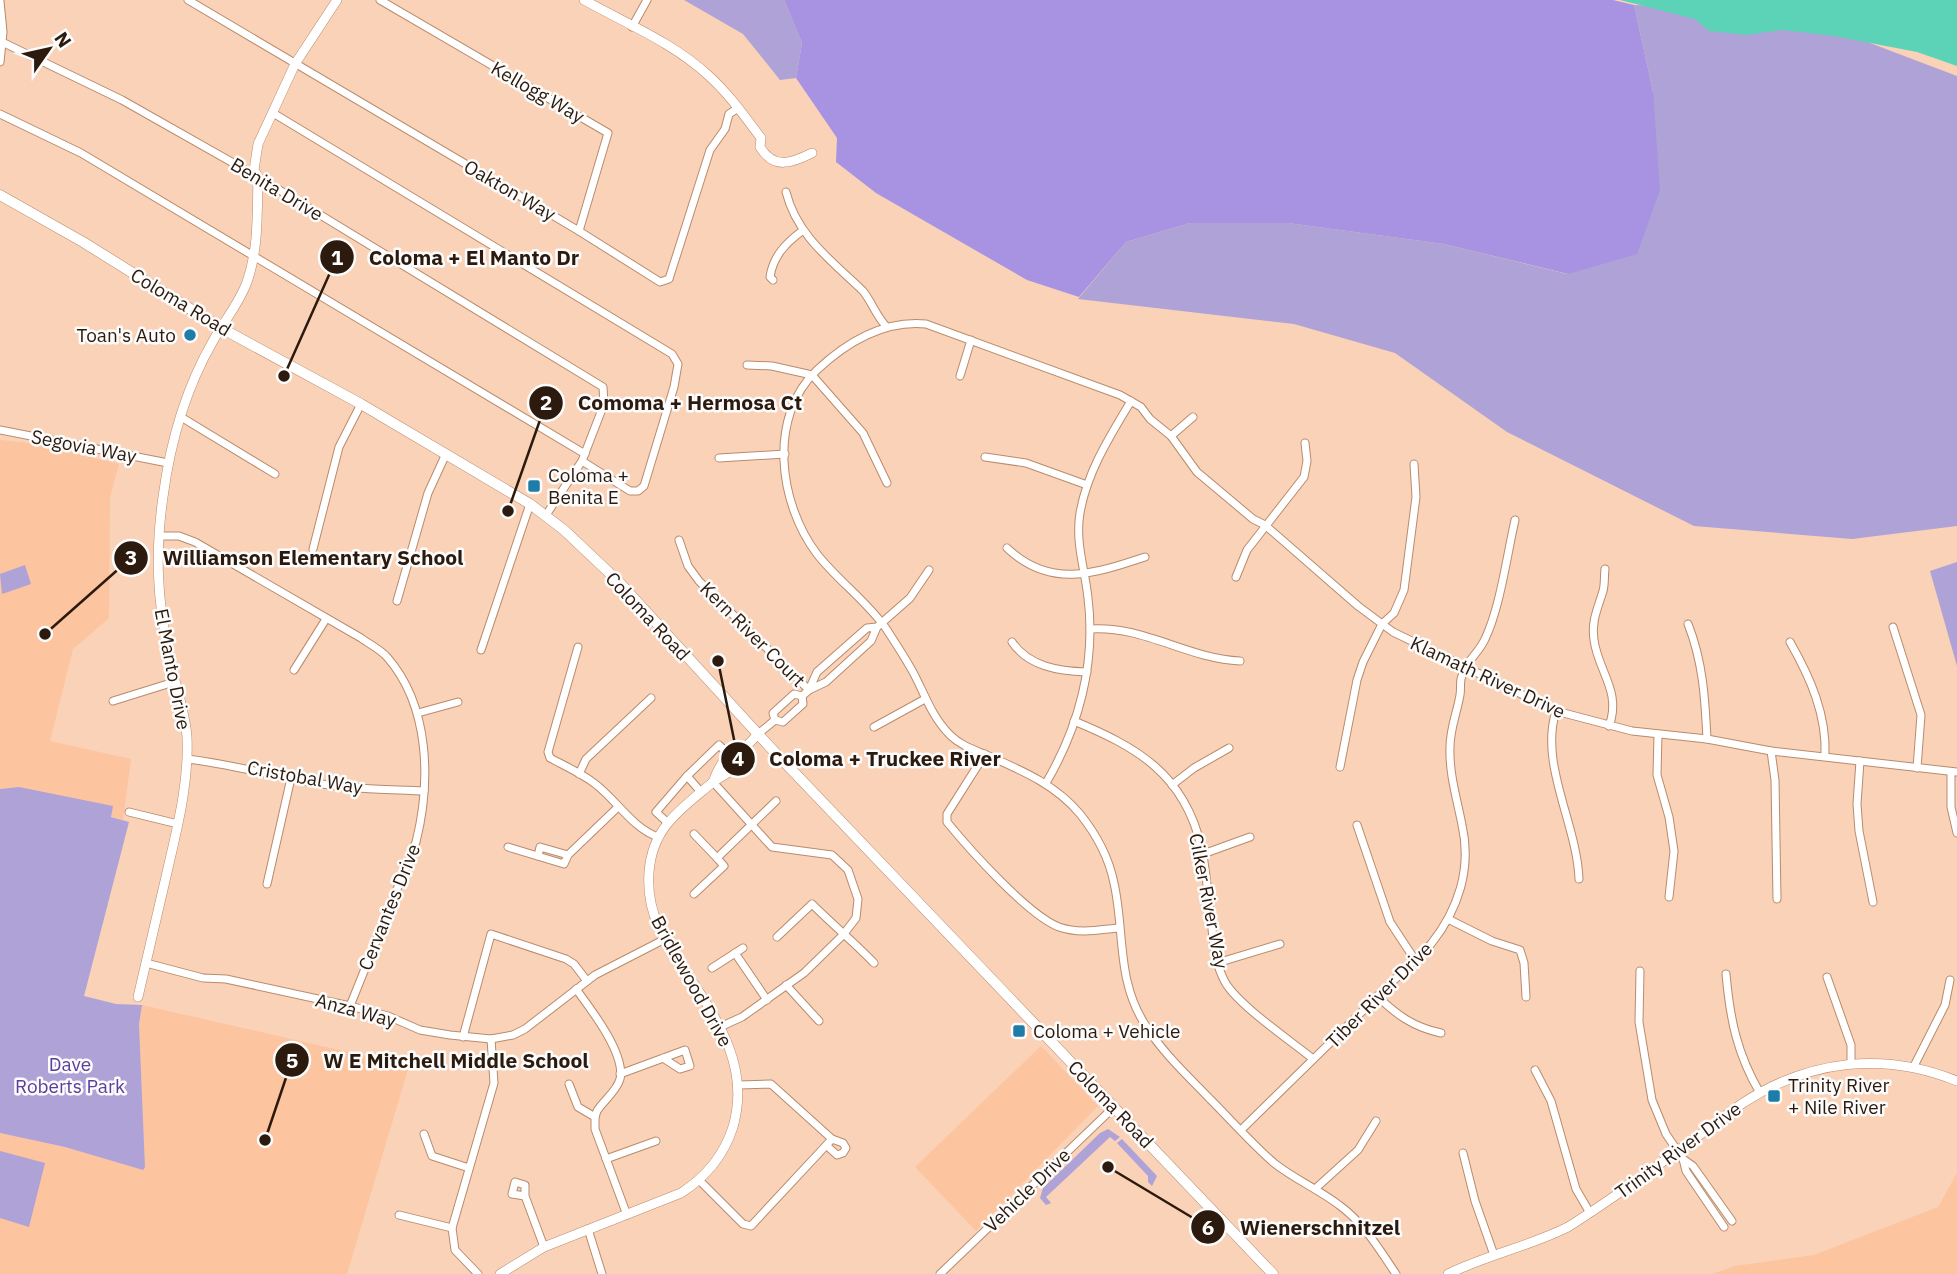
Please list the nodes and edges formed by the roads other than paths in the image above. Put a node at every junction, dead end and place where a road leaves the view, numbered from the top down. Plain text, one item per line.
1 (188, 0) edge
2 (337, 0) edge
3 (380, 0) edge
4 (584, 0) edge
5 (647, 0) edge
6 (0, 1) edge
7 (632, 27) junction
8 (1, 42) edge
9 (0, 62) edge
10 (295, 64) junction
11 (738, 108) junction
12 (272, 113) junction
13 (0, 114) edge
14 (812, 153) dead end
15 (258, 177) junction
16 (786, 192) dead end
17 (0, 195) edge
18 (579, 231) junction
19 (802, 231) junction
20 (253, 257) junction
21 (774, 280) dead end
22 (887, 327) junction
23 (221, 328) junction
24 (971, 340) junction
25 (747, 365) dead end
26 (812, 375) junction
27 (960, 376) dead end
28 (1131, 401) junction
29 (361, 404) junction
30 (181, 417) junction
31 (1193, 417) dead end
32 (0, 430) edge
33 (1171, 436) junction
34 (1305, 443) dead end
35 (785, 454) junction
36 (445, 456) junction
37 (583, 457) junction
38 (985, 457) dead end
39 (719, 458) dead end
40 (168, 463) junction
41 (1414, 464) dead end
42 (275, 474) dead end
43 (887, 483) dead end
44 (1087, 485) junction
45 (530, 504) junction
46 (546, 515) junction
47 (1515, 520) dead end
48 (1265, 525) junction
49 (159, 536) junction
50 (679, 540) dead end
51 (1007, 548) dead end
52 (313, 549) dead end
53 (1145, 557) dead end
54 (1605, 569) dead end
55 (929, 570) dead end
56 (1085, 574) junction
57 (1236, 577) dead end
58 (397, 601) dead end
59 (326, 619) junction
60 (1382, 624) junction
61 (1688, 624) dead end
62 (879, 625) junction
63 (1893, 626) dead end
64 (1090, 629) junction
65 (1012, 642) dead end
66 (1790, 642) dead end
67 (578, 647) dead end
68 (481, 650) dead end
69 (1240, 661) dead end
70 (1466, 668) junction
71 (294, 670) dead end
72 (1087, 672) junction
73 (174, 681) junction
74 (809, 690) junction
75 (802, 696) junction
76 (651, 698) dead end
77 (925, 699) junction
78 (113, 701) dead end
79 (458, 702) dead end
80 (1556, 711) junction
81 (418, 713) junction
82 (775, 720) junction
83 (1074, 721) junction
84 (1609, 726) junction
85 (874, 727) dead end
86 (758, 734) junction
87 (1658, 734) junction
88 (1707, 739) junction
89 (1229, 748) dead end
90 (743, 750) junction
91 (1771, 751) junction
92 (728, 754) junction
93 (985, 754) junction
94 (1825, 756) junction
95 (187, 759) junction
96 (1860, 761) junction
97 (1340, 767) dead end
98 (1917, 768) junction
99 (1954, 772) edge
100 (579, 774) junction
101 (687, 776) junction
102 (291, 778) junction
103 (713, 782) junction
104 (1046, 783) junction
105 (1172, 785) junction
106 (424, 791) junction
107 (701, 792) junction
108 (776, 802) dead end
109 (618, 807) junction
110 (130, 811) dead end
111 (668, 823) junction
112 (178, 824) junction
113 (1357, 825) dead end
114 (751, 826) junction
115 (1957, 833) edge
116 (694, 834) dead end
117 (658, 837) junction
118 (1250, 837) dead end
119 (508, 847) dead end
120 (1202, 854) junction
121 (717, 858) junction
122 (1579, 879) dead end
123 (267, 884) dead end
124 (694, 894) dead end
125 (1669, 897) dead end
126 (1777, 899) dead end
127 (1874, 902) dead end
128 (1448, 919) junction
129 (1118, 928) junction
130 (843, 935) junction
131 (777, 937) dead end
132 (665, 939) junction
133 (1280, 944) dead end
134 (743, 948) dead end
135 (735, 953) junction
136 (1415, 960) junction
137 (146, 963) junction
138 (874, 963) dead end
139 (1217, 963) junction
140 (712, 968) dead end
141 (1640, 971) dead end
142 (1726, 974) dead end
143 (1827, 978) dead end
144 (587, 981) junction
145 (1951, 981) dead end
146 (786, 985) junction
147 (576, 989) junction
148 (1377, 996) junction
149 (138, 997) dead end
150 (1526, 997) dead end
151 (767, 1000) junction
152 (350, 1006) junction
153 (819, 1021) dead end
154 (720, 1027) junction
155 (1441, 1033) dead end
156 (463, 1037) junction
157 (491, 1039) junction
158 (663, 1058) dead end
159 (1313, 1059) junction
160 (1851, 1064) junction
161 (1914, 1066) junction
162 (1535, 1070) dead end
163 (620, 1074) junction
164 (1957, 1081) edge
165 (569, 1084) dead end
166 (739, 1085) junction
167 (1760, 1093) junction
168 (1114, 1107) junction
169 (595, 1117) junction
170 (1376, 1121) dead end
171 (1241, 1130) junction
172 (424, 1134) dead end
173 (656, 1141) dead end
174 (1463, 1153) dead end
175 (1680, 1155) junction
176 (606, 1159) junction
177 (469, 1168) junction
178 (699, 1180) junction
179 (1315, 1189) junction
180 (525, 1196) dead end
181 (1590, 1213) junction
182 (399, 1215) dead end
183 (628, 1215) junction
184 (1732, 1221) dead end
185 (1724, 1227) dead end
186 (452, 1228) junction
187 (588, 1229) junction
188 (544, 1247) junction
189 (1494, 1255) junction
190 (1276, 1273) edge
191 (478, 1274) edge
192 (500, 1274) edge
193 (603, 1274) edge
194 (940, 1274) edge
195 (1396, 1274) edge
196 (1448, 1274) edge

1 - 10 street, Oakton Way
2 - 10 street, El Manto Drive
3 - 18 street, Kellogg Way
4 - 7 street
5 - 7 street
6 - 8 street
7 - 11 street
8 - 9 street
8 - 15 street, Benita Drive
10 - 12 street, El Manto Drive
10 - 18 street, Oakton Way
11 - 14 street
11 - 18 street, Oakton Way
12 - 15 street, El Manto Drive
12 - 37 street
13 - 20 street
15 - 20 street, El Manto Drive
15 - 37 street, Benita Drive
16 - 19 street
17 - 23 main road, Coloma Road
19 - 21 street
19 - 22 street
20 - 23 street, El Manto Drive
20 - 37 street
22 - 24 street, Klamath River Drive
22 - 26 street, Klamath River Drive
23 - 29 main road, Coloma Road
23 - 30 street, El Manto Drive
24 - 27 street
24 - 28 street, Klamath River Drive
25 - 26 street
26 - 35 street, Klamath River Drive
26 - 43 street
28 - 33 street, Klamath River Drive
28 - 44 street
29 - 36 main road, Coloma Road
29 - 52 street
30 - 40 street, El Manto Drive
30 - 42 street
31 - 33 street
32 - 40 street, Segovia Way
33 - 48 street, Klamath River Drive
34 - 48 street
35 - 39 street
35 - 62 street, Klamath River Drive
36 - 45 main road, Coloma Road
36 - 58 street
37 - 46 street, Benita Drive
38 - 44 street
40 - 49 street, El Manto Drive
41 - 60 street
44 - 56 street
45 - 46 main road, Coloma Road
45 - 68 street
46 - 86 main road, Coloma Road
47 - 70 street
48 - 57 street
48 - 60 street, Klamath River Drive
49 - 59 street, Cervantes Drive
49 - 73 street, El Manto Drive
50 - 74 street, Kern River Court
51 - 56 street
53 - 56 street
54 - 84 street
55 - 62 street
56 - 64 street
59 - 71 street
59 - 81 street, Cervantes Drive
60 - 70 street, Klamath River Drive
60 - 97 street
61 - 88 street
62 - 74 street
62 - 74 street
62 - 77 street, Klamath River Drive
63 - 98 street
64 - 69 street
64 - 72 street
65 - 72 street
66 - 94 street
67 - 100 street
70 - 80 street, Klamath River Drive
70 - 128 street, Tiber River Drive
72 - 83 street
73 - 78 street
73 - 95 street, El Manto Drive
74 - 75 street
75 - 82 street
75 - 82 street
76 - 100 street
77 - 85 street
77 - 93 street, Klamath River Drive
79 - 81 street
80 - 84 street, Klamath River Drive
80 - 122 street
81 - 106 street, Cervantes Drive
82 - 86 street
83 - 104 street
83 - 105 street, Cilker River Way
84 - 87 street, Klamath River Drive
86 - 90 street, Bridlewood Drive
86 - 168 main road, Coloma Road
87 - 88 street, Klamath River Drive
87 - 125 street
88 - 91 street, Klamath River Drive
89 - 105 street
90 - 92 street
90 - 103 street, Bridlewood Drive
91 - 94 street, Klamath River Drive
91 - 126 street
92 - 101 street
92 - 103 street, Bridlewood Drive
93 - 104 street, Klamath River Drive
93 - 129 street
94 - 96 street, Klamath River Drive
95 - 102 street, Cristobal Way
95 - 112 street, El Manto Drive
96 - 98 street, Klamath River Drive
96 - 127 street
98 - 99 street, Klamath River Drive
99 - 115 street
100 - 109 street
101 - 107 street
101 - 111 street
102 - 106 street, Cristobal Way
102 - 123 street
103 - 107 street, Bridlewood Drive
103 - 114 street
104 - 129 street, Klamath River Drive
105 - 120 street, Cilker River Way
106 - 152 street, Cervantes Drive
107 - 111 street, Bridlewood Drive
108 - 114 street
109 - 117 street
109 - 119 street
110 - 112 street
111 - 117 street, Bridlewood Drive
112 - 137 street, El Manto Drive
113 - 136 street
114 - 121 street
114 - 130 street
116 - 121 street
117 - 132 street, Bridlewood Drive
118 - 120 street
120 - 139 street, Cilker River Way
121 - 124 street
128 - 136 street, Tiber River Drive
128 - 150 street
129 - 171 street, Klamath River Drive
130 - 131 street
130 - 138 street
130 - 146 street
132 - 144 street, Anza Way
132 - 154 street, Bridlewood Drive
133 - 139 street
134 - 135 street
135 - 140 street
135 - 151 street
136 - 148 street, Tiber River Drive
137 - 149 street, El Manto Drive
137 - 152 street, Anza Way
139 - 159 street, Cilker River Way
141 - 175 street
142 - 167 street
143 - 160 street
144 - 147 street, Anza Way
144 - 156 street
145 - 161 street
146 - 151 street
146 - 153 street
147 - 157 street, Anza Way
147 - 163 street
148 - 155 street
148 - 159 street, Tiber River Drive
151 - 154 street
152 - 156 street, Anza Way
154 - 166 street, Bridlewood Drive
156 - 157 street, Anza Way
157 - 177 street
158 - 163 street
159 - 171 street, Tiber River Drive
160 - 161 street, Trinity River Drive
160 - 167 street, Trinity River Drive
161 - 164 street, Trinity River Drive
162 - 181 street
163 - 169 street
165 - 169 street
166 - 178 street, Bridlewood Drive
166 - 178 street
167 - 175 street, Trinity River Drive
168 - 190 main road, Coloma Road
168 - 194 street, Vehicle Drive
169 - 176 street
170 - 179 street
171 - 179 street, Klamath River Drive
172 - 177 street
173 - 176 street
174 - 189 street
175 - 181 street, Trinity River Drive
175 - 184 street
175 - 185 street
176 - 183 street
177 - 186 street
178 - 183 street, Bridlewood Drive
179 - 195 street, Klamath River Drive
180 - 188 street
181 - 189 street, Trinity River Drive
182 - 186 street
183 - 187 street, Bridlewood Drive
186 - 191 street
187 - 188 street, Bridlewood Drive
187 - 193 street
188 - 192 street, Bridlewood Drive
189 - 196 street, Trinity River Drive

